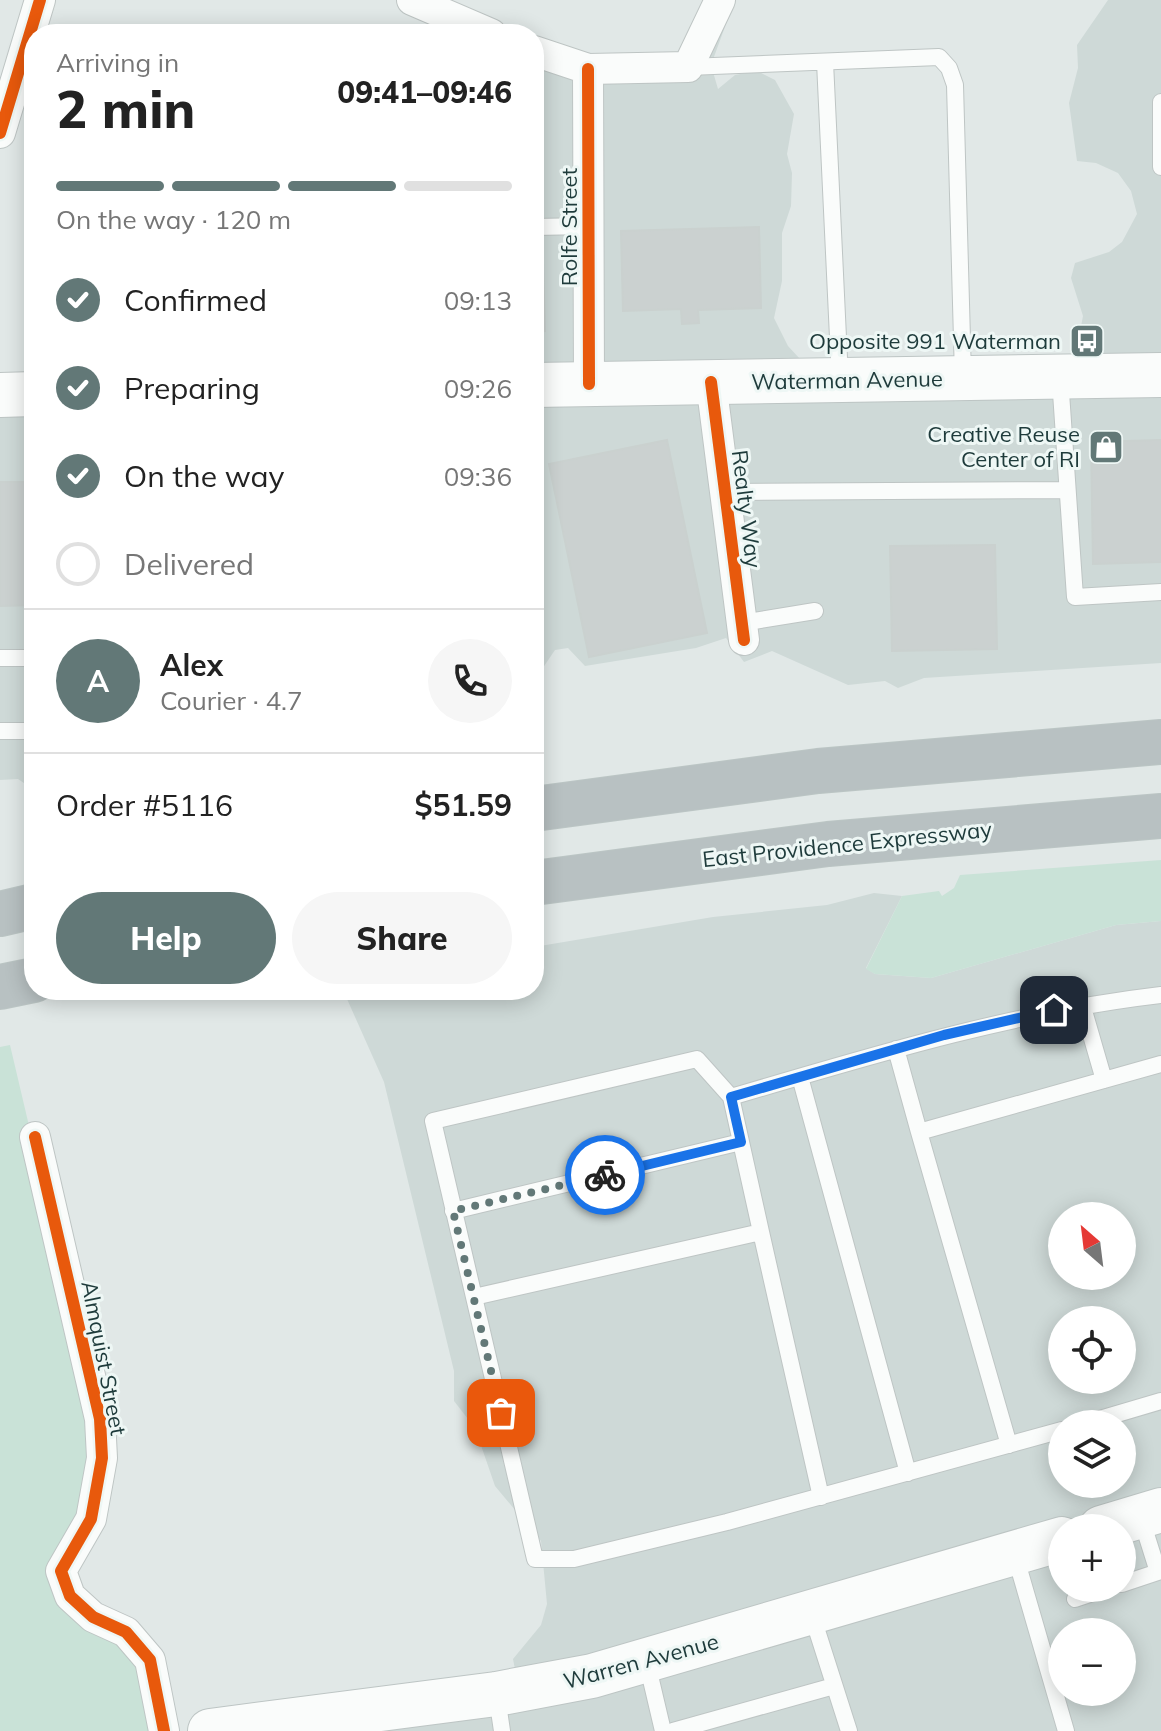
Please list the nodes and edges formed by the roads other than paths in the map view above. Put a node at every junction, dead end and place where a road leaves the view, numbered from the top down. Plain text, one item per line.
1 (40, 0) edge
2 (412, 0) edge
3 (720, 0) edge
4 (448, 8) edge
5 (33, 24) edge
6 (474, 24) edge
7 (24, 53) edge
8 (544, 54) edge
9 (825, 62) junction
10 (688, 67) junction
11 (588, 69) junction
12 (1161, 102) edge
13 (0, 133) edge
14 (1161, 167) edge
15 (589, 226) junction
16 (544, 227) edge
17 (1161, 375) edge
18 (1060, 376) junction
19 (963, 378) junction
20 (840, 380) junction
21 (711, 382) junction
22 (589, 384) junction
23 (544, 385) edge
24 (24, 394) edge
25 (0, 395) edge
26 (1067, 490) junction
27 (725, 492) junction
28 (1161, 592) edge
29 (815, 611) dead end
30 (743, 632) joint
31 (0, 658) edge
32 (24, 658) edge
33 (0, 731) edge
34 (24, 731) edge
35 (1161, 742) edge
36 (544, 808) edge
37 (1161, 816) edge
38 (544, 882) edge
39 (24, 908) edge
40 (0, 914) edge
41 (24, 982) edge
42 (0, 987) edge
43 (1161, 995) edge
44 (1082, 1004) junction
45 (896, 1049) junction
46 (1161, 1064) edge
47 (800, 1077) junction
48 (1104, 1080) junction
49 (731, 1097) junction
50 (919, 1132) junction
51 (35, 1137) dead end
52 (741, 1142) junction
53 (453, 1211) junction
54 (761, 1232) junction
55 (474, 1297) junction
56 (1161, 1401) edge
57 (1130, 1410) edge
58 (1048, 1434) edge
59 (1009, 1445) junction
60 (908, 1473) junction
61 (821, 1497) junction
62 (1136, 1522) edge
63 (1048, 1543) edge
64 (1015, 1554) junction
65 (1160, 1572) edge
66 (1136, 1580) edge
67 (811, 1613) junction
68 (646, 1662) junction
69 (834, 1686) junction
70 (499, 1712) edge
71 (232, 1730) edge
72 (164, 1731) edge
73 (663, 1731) edge
74 (673, 1731) edge
75 (849, 1731) edge
76 (1066, 1731) edge

1 - 5 street
2 - 4 street
3 - 10 street
4 - 6 street
7 - 13 street
8 - 11 street
9 - 10 lane
9 - 19 lane
9 - 20 lane
10 - 11 street
11 - 15 street, Rolfe Street
12 - 14 lane
15 - 16 lane
15 - 22 street, Rolfe Street
17 - 18 main road, Waterman Avenue
18 - 19 main road, Waterman Avenue
18 - 26 lane
19 - 20 main road, Waterman Avenue
20 - 21 main road, Waterman Avenue
21 - 22 main road, Waterman Avenue
21 - 27 street, Realty Way
22 - 23 main road, Waterman Avenue
24 - 25 main road
26 - 27 lane
26 - 28 lane
27 - 30 street, Realty Way
29 - 30 lane
31 - 32 lane
33 - 34 lane
35 - 36 highway
37 - 38 highway, East Providence Expressway
39 - 40 highway
41 - 42 highway
43 - 44 lane
44 - 45 lane
44 - 48 lane
45 - 47 lane
45 - 50 lane
46 - 48 lane
47 - 49 lane
47 - 60 lane
48 - 50 lane
49 - 52 lane
49 - 53 lane
50 - 59 lane
51 - 72 street, Almquist Street
52 - 53 lane
52 - 54 lane
53 - 55 lane
54 - 55 lane
54 - 61 lane
55 - 61 lane
56 - 57 lane
58 - 59 lane
59 - 60 lane
60 - 61 lane
62 - 65 lane
63 - 64 main road, Warren Avenue
64 - 67 main road, Warren Avenue
64 - 76 lane
65 - 66 lane
67 - 68 main road, Warren Avenue
67 - 69 lane
68 - 70 main road, Warren Avenue
68 - 73 lane
69 - 74 lane
69 - 75 lane
70 - 71 main road, Warren Avenue

